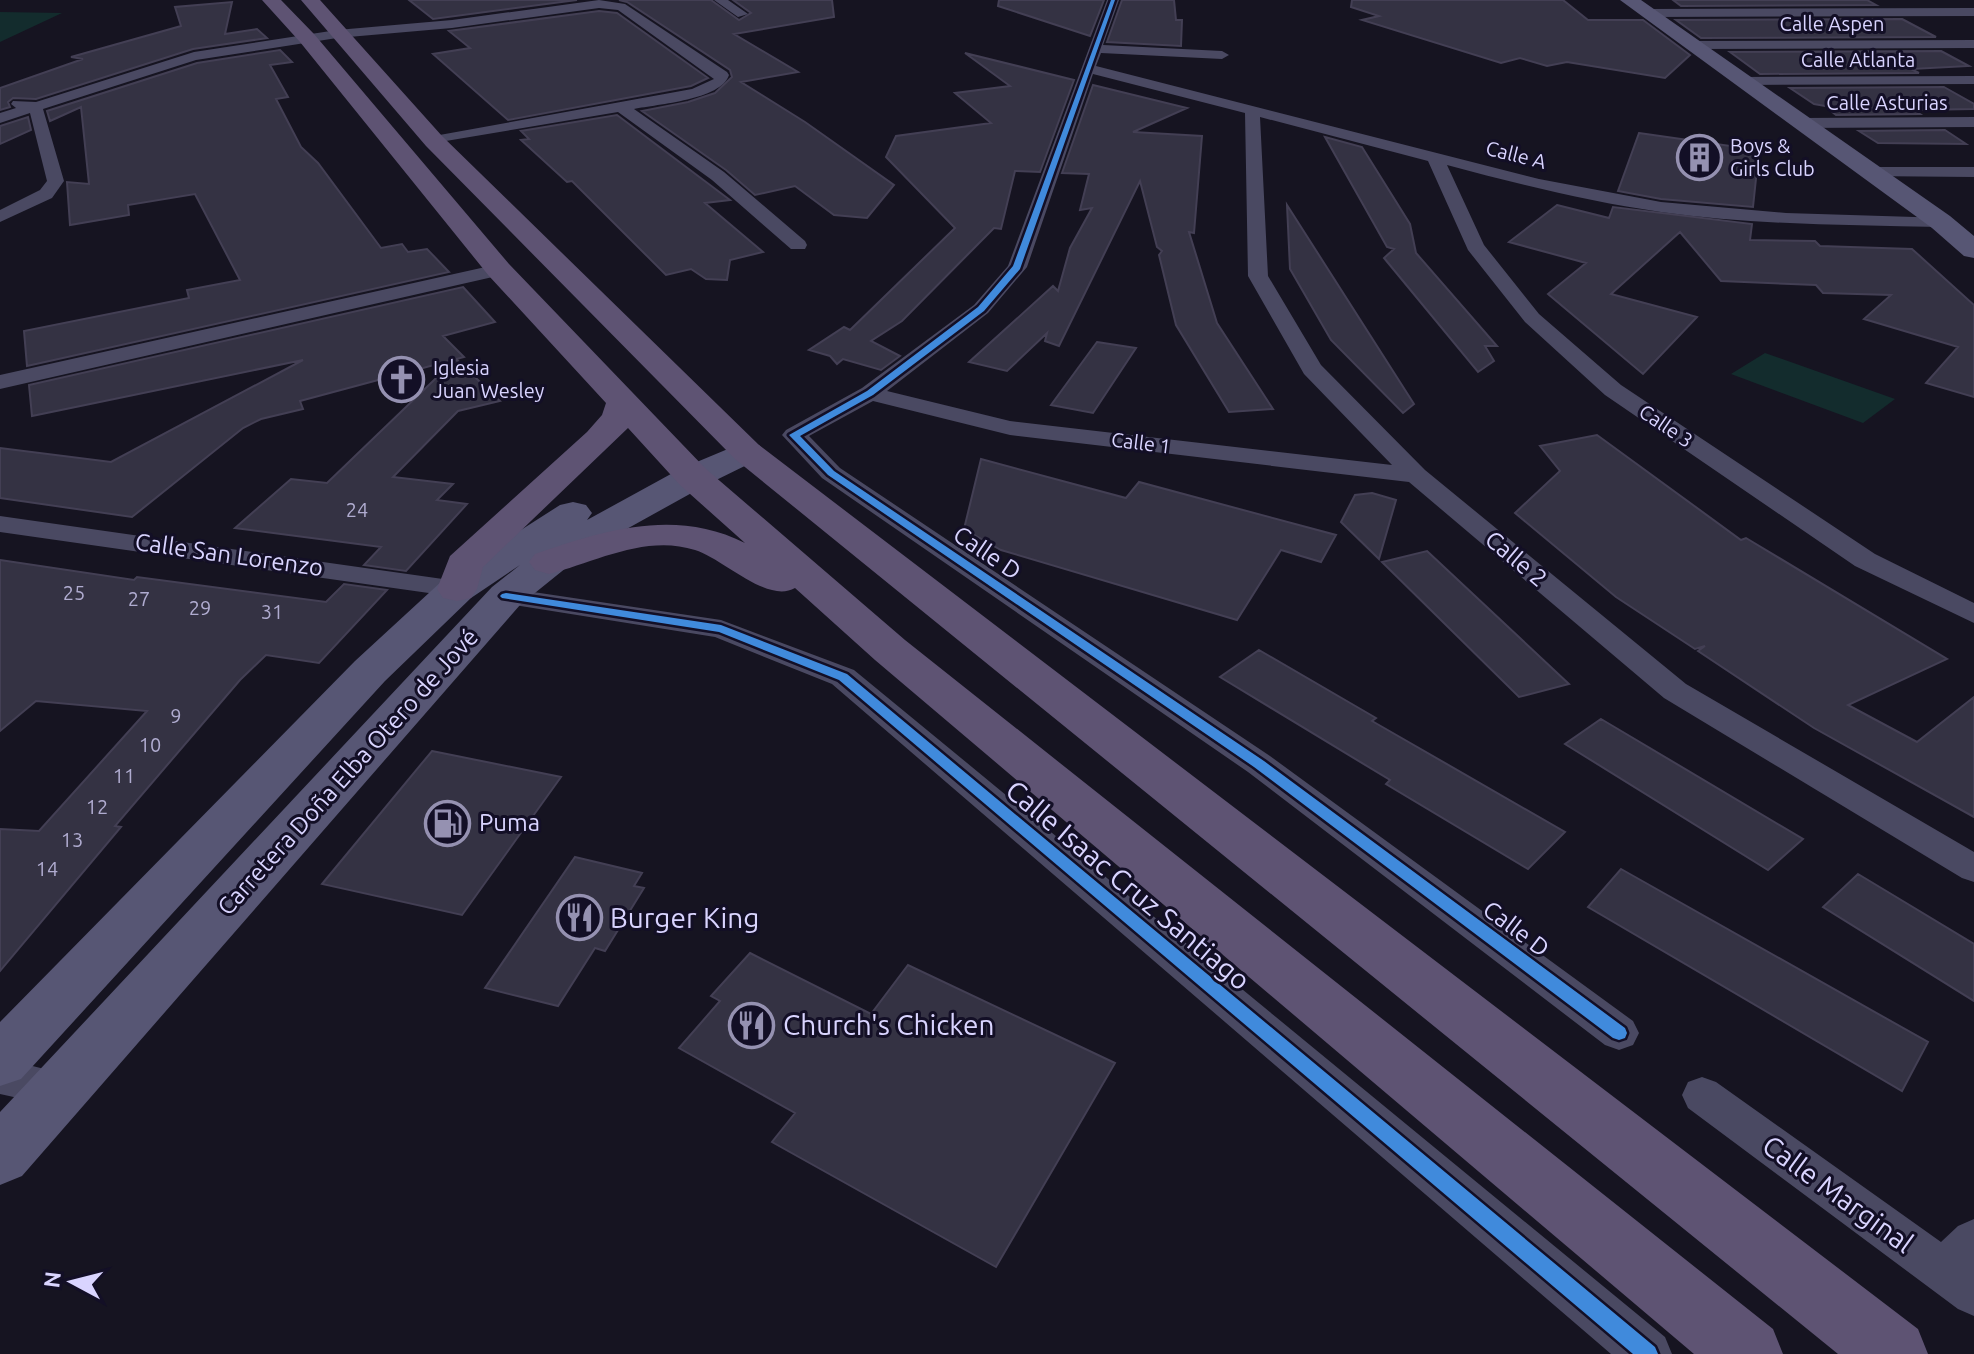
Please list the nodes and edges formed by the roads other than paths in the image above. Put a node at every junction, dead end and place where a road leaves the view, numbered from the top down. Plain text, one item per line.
1 (271, 0) edge
2 (720, 0) edge
3 (1113, 0) edge
4 (1638, 6) edge
5 (1974, 12) edge
6 (742, 14) dead end
7 (318, 24) edge
8 (1974, 44) edge
9 (1691, 45) junction
10 (1222, 55) dead end
11 (1093, 59) junction
12 (1974, 80) edge
13 (1741, 81) junction
14 (0, 103) edge
15 (35, 106) junction
16 (623, 108) junction
17 (1252, 109) junction
18 (0, 118) edge
19 (1974, 122) edge
20 (1800, 123) junction
21 (434, 141) junction
22 (1435, 157) junction
23 (1870, 172) junction
24 (1974, 172) edge
25 (0, 217) edge
26 (1946, 226) junction
27 (1974, 230) edge
28 (798, 245) dead end
29 (1974, 250) edge
30 (499, 270) junction
31 (0, 382) edge
32 (870, 393) junction
33 (622, 404) junction
34 (737, 443) junction
35 (683, 467) junction
36 (1416, 475) junction
37 (0, 524) edge
38 (549, 562) junction
39 (457, 589) junction
40 (506, 596) junction
41 (1974, 614) edge
42 (890, 650) junction
43 (1974, 869) edge
44 (1619, 1033) dead end
45 (0, 1061) edge
46 (0, 1076) edge
47 (59, 1089) junction
48 (1702, 1095) dead end
49 (0, 1156) edge
50 (1964, 1268) edge
51 (1648, 1354) edge
52 (1748, 1354) edge
53 (1893, 1354) edge

1 - 7 main road
2 - 6 street
3 - 11 street, Calle D
4 - 5 street
4 - 9 street
7 - 15 street
7 - 16 street
7 - 21 main road
7 - 30 main road
8 - 9 street, Calle Aspen
9 - 13 street
10 - 11 street
11 - 17 street, Calle A
11 - 32 street, Calle D
12 - 13 street, Calle Atlanta
13 - 20 street
14 - 15 street
15 - 18 street
15 - 25 street
16 - 21 street
16 - 28 street
17 - 22 street, Calle A
17 - 36 street, Calle 2
19 - 20 street, Calle Asturias
20 - 23 street
21 - 34 main road
22 - 26 street, Calle A
22 - 41 street, Calle 3
23 - 24 street
23 - 26 street
26 - 27 street, Calle A
26 - 29 street
30 - 31 street
30 - 33 main road
32 - 36 street, Calle 1
32 - 44 street, Calle D
33 - 35 main road
33 - 39 main road
34 - 35 street, Carretera Doña Elba Otero de Jové
34 - 53 main road
35 - 38 street, Carretera Doña Elba Otero de Jové
35 - 39 street, Carretera Doña Elba Otero de Jové
35 - 42 main road
36 - 43 street, Calle 2
37 - 39 street, Calle San Lorenzo
38 - 40 street, Carretera Doña Elba Otero de Jové
38 - 42 main road
39 - 45 street, Carretera Doña Elba Otero de Jové
40 - 47 street, Carretera Doña Elba Otero de Jové
40 - 51 street, Calle Isaac Cruz Santiago
42 - 52 main road
46 - 47 street
47 - 49 street, Carretera Doña Elba Otero de Jové
48 - 50 street, Calle Marginal

